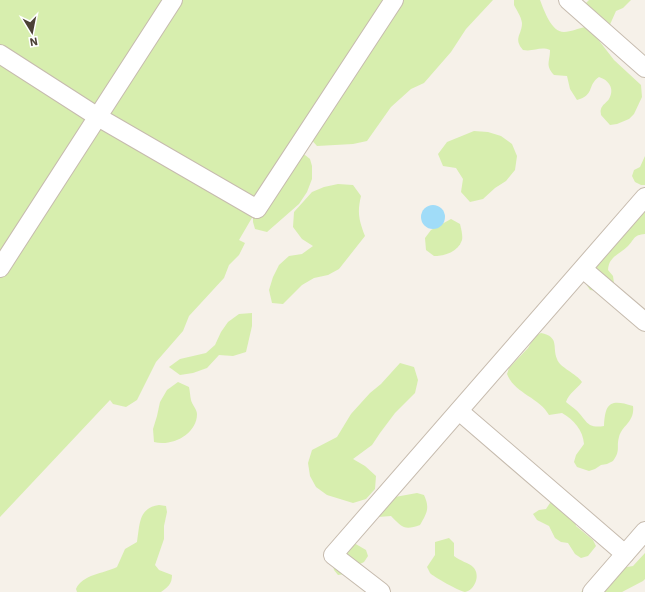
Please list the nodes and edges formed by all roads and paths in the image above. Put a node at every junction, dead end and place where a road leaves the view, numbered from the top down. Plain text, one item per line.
1 (172, 0) edge
2 (394, 0) edge
3 (568, 0) edge
4 (0, 54) edge
5 (645, 68) edge
6 (98, 118) junction
7 (645, 197) edge
8 (0, 268) edge
9 (583, 269) junction
10 (645, 322) edge
11 (459, 411) junction
12 (645, 531) edge
13 (625, 554) junction
14 (381, 592) edge
15 (592, 592) edge

1 - 6 street
2 - 6 street
3 - 5 street
4 - 6 street
6 - 8 street
7 - 9 street
9 - 10 street
9 - 11 street
11 - 13 street
11 - 14 street
12 - 13 street
13 - 15 street

